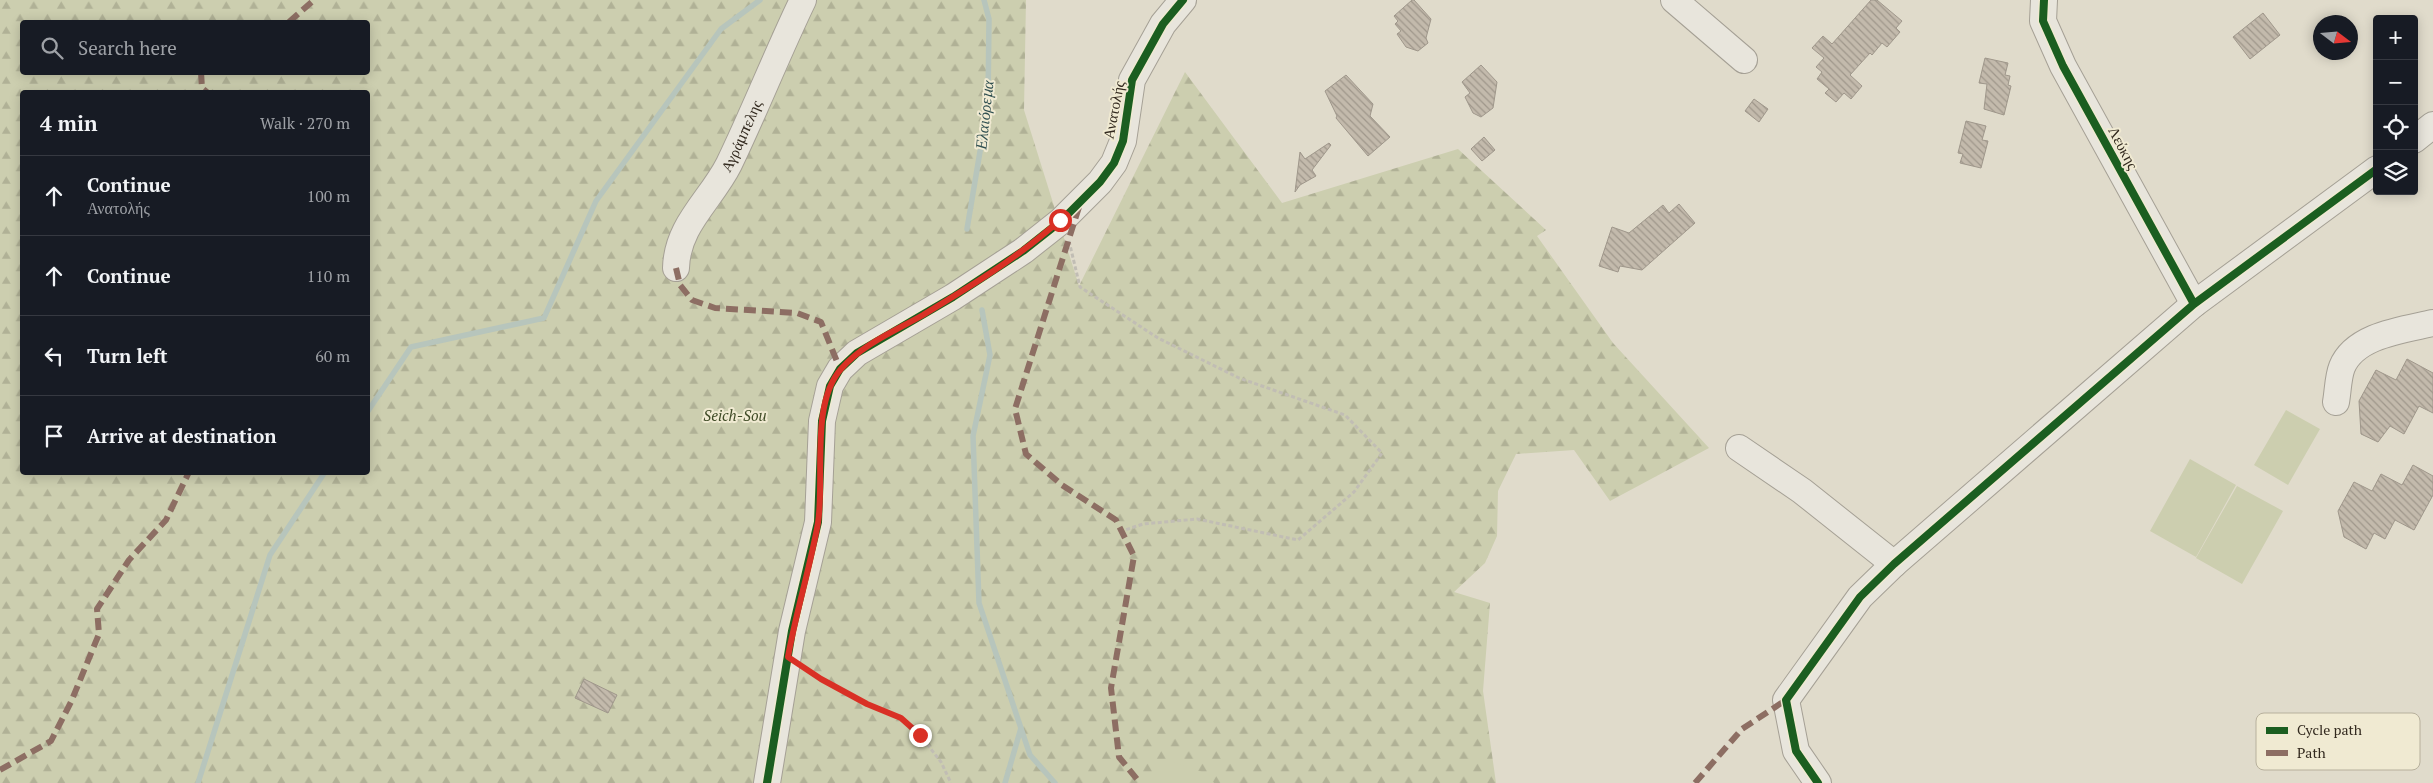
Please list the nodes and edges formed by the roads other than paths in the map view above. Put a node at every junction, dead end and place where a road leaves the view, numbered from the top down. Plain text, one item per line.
1 (803, 0) edge
2 (1184, 0) edge
3 (1674, 0) edge
4 (2044, 0) edge
5 (1744, 60) dead end
6 (2433, 125) edge
7 (2418, 137) edge
8 (2373, 172) edge
9 (676, 268) dead end
10 (2194, 304) junction
11 (2433, 323) edge
12 (2336, 402) dead end
13 (1739, 448) dead end
14 (1894, 564) junction
15 (767, 783) edge
16 (1818, 783) edge

1 - 9 street, Αγράμπελης
2 - 15 street, Ανατολής
3 - 5 street
4 - 10 street, Λεύκης
6 - 7 street
8 - 10 street
10 - 14 street
11 - 12 street
13 - 14 street
14 - 16 street

